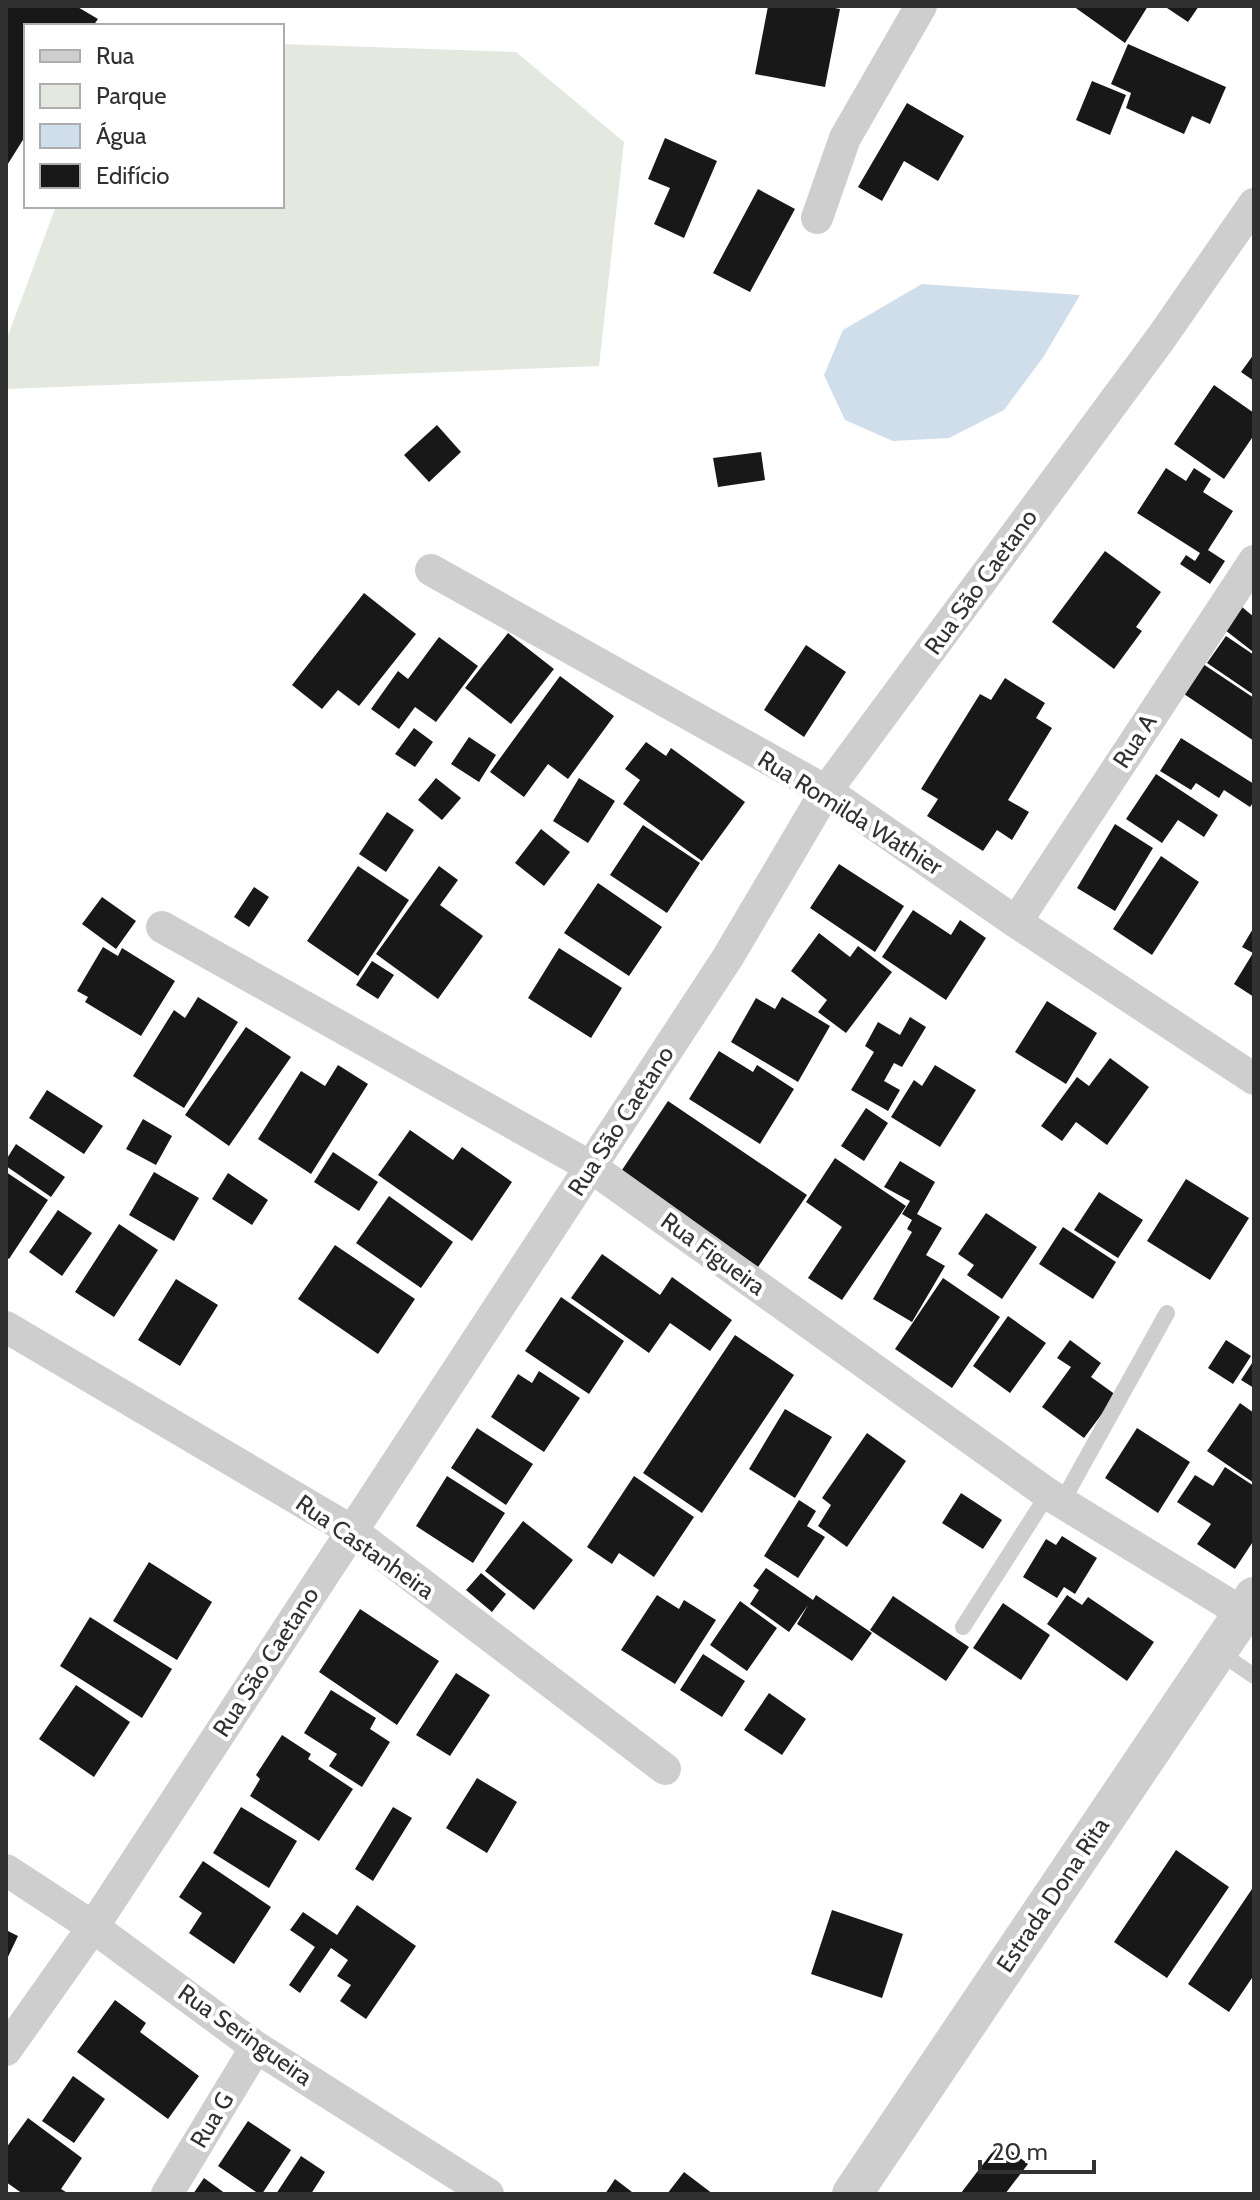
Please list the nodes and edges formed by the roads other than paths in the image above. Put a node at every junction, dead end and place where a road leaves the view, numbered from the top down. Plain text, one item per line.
1 (921, 6) edge
2 (1254, 204) edge
3 (817, 218) dead end
4 (1254, 561) edge
5 (431, 570) dead end
6 (826, 791) junction
7 (1016, 922) junction
8 (162, 927) dead end
9 (1254, 1079) edge
10 (591, 1167) junction
11 (1167, 1313) dead end
12 (6, 1327) edge
13 (1055, 1498) junction
14 (352, 1531) junction
15 (1249, 1605) edge
16 (963, 1627) dead end
17 (1218, 1651) junction
18 (1254, 1676) edge
19 (665, 1769) dead end
20 (6, 1870) edge
21 (93, 1927) junction
22 (256, 2047) junction
23 (6, 2050) edge
24 (167, 2194) edge
25 (488, 2194) edge
26 (852, 2194) edge

1 - 3 street
2 - 6 street, Rua São Caetano
4 - 7 street, Rua A
5 - 6 street, Rua Romilda Wathier
6 - 7 street, Rua Romilda Wathier
6 - 10 street, Rua São Caetano
7 - 9 street, Rua Romilda Wathier
8 - 10 street, Rua Figueira
10 - 13 street, Rua Figueira
10 - 14 street, Rua São Caetano
11 - 13 lane
12 - 14 street, Rua Castanheira
13 - 15 street, Rua Figueira
13 - 16 lane
14 - 19 street, Rua Castanheira
14 - 21 street, Rua São Caetano
15 - 17 street, Estrada Dona Rita
17 - 18 lane
17 - 26 street, Estrada Dona Rita
20 - 21 street, Rua Seringueira
21 - 22 street, Rua Seringueira
21 - 23 street, Rua São Caetano
22 - 24 street, Rua G
22 - 25 street, Rua Seringueira

